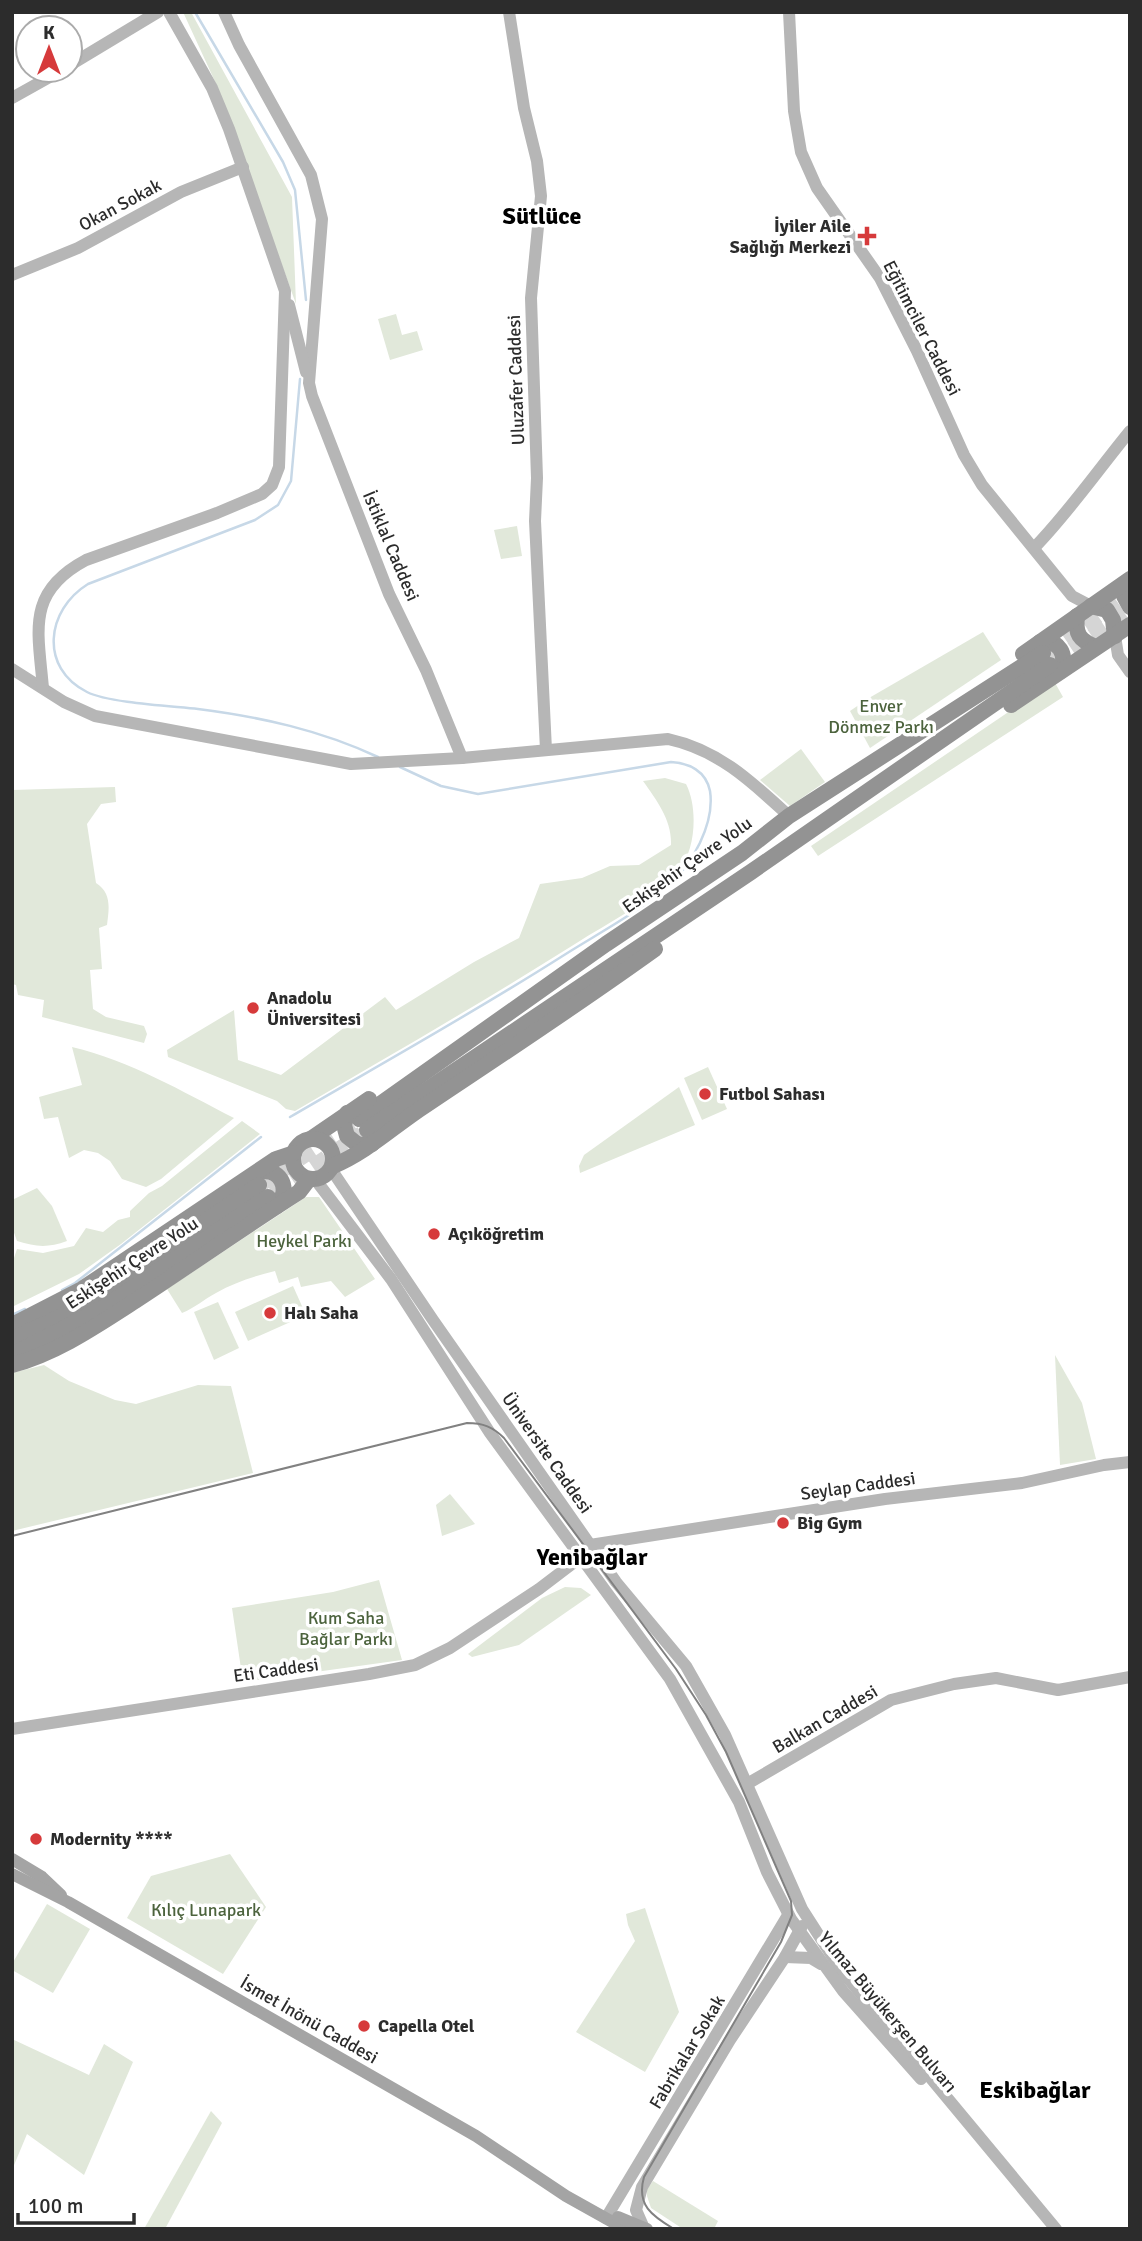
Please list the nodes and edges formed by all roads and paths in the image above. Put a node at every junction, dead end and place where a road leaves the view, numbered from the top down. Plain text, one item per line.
1 (158, 12) edge
2 (169, 12) edge
3 (224, 12) edge
4 (509, 12) edge
5 (789, 12) edge
6 (84, 57) edge
7 (36, 84) edge
8 (12, 97) edge
9 (243, 167) junction
10 (12, 275) edge
11 (285, 291) junction
12 (309, 383) junction
13 (1130, 431) edge
14 (1034, 548) junction
15 (1130, 579) edge
16 (1072, 596) junction
17 (1091, 606) junction
18 (1130, 607) edge
19 (1077, 616) junction
20 (1130, 625) edge
21 (1115, 636) junction
22 (1096, 647) junction
23 (1118, 655) junction
24 (1049, 658) junction
25 (12, 669) edge
26 (1130, 672) edge
27 (43, 688) junction
28 (546, 750) junction
29 (462, 758) junction
30 (789, 816) junction
31 (361, 1127) junction
32 (312, 1138) junction
33 (293, 1153) junction
34 (332, 1168) junction
35 (312, 1179) junction
36 (265, 1191) junction
37 (12, 1325) edge
38 (12, 1339) edge
39 (12, 1355) edge
40 (12, 1365) edge
41 (1130, 1462) edge
42 (590, 1545) junction
43 (581, 1559) junction
44 (1130, 1676) edge
45 (12, 1729) edge
46 (747, 1784) junction
47 (12, 1859) edge
48 (12, 1874) edge
49 (68, 1902) junction
50 (805, 1914) junction
51 (788, 1915) junction
52 (799, 1932) junction
53 (785, 1957) junction
54 (824, 1965) junction
55 (639, 2193) junction
56 (1035, 2206) junction
57 (608, 2215) junction
58 (624, 2226) edge
59 (645, 2228) edge
60 (1056, 2229) edge

1 - 6 main road
2 - 9 main road
3 - 12 main road, İstiklal Caddesi
4 - 28 main road, Uluzafer Caddesi
5 - 14 main road, Eğitimciler Caddesi
7 - 8 main road
9 - 10 main road, Okan Sokak
9 - 11 main road
11 - 12 main road
11 - 27 main road
12 - 29 main road, İstiklal Caddesi
13 - 14 main road
14 - 16 main road, Eğitimciler Caddesi
15 - 17 highway
15 - 18 highway
16 - 17 main road, Eğitimciler Caddesi
16 - 19 main road, Eğitimciler Caddesi
17 - 19 highway
17 - 21 highway
19 - 22 highway
19 - 24 highway
20 - 21 highway
21 - 22 highway
21 - 23 main road
22 - 23 main road
22 - 24 highway
23 - 26 main road
24 - 30 highway, Eskişehir Çevre Yolu
24 - 31 highway
25 - 27 main road
27 - 29 main road
28 - 29 main road
28 - 30 main road
30 - 31 highway, Eskişehir Çevre Yolu
31 - 32 highway
31 - 34 highway
32 - 33 highway
32 - 34 highway
33 - 35 highway
33 - 36 highway
34 - 35 highway
34 - 42 main road, Üniversite Caddesi
35 - 36 highway
35 - 43 main road, Üniversite Caddesi
36 - 37 highway
36 - 38 highway, Eskişehir Çevre Yolu
36 - 39 highway, Eskişehir Çevre Yolu
36 - 40 highway
41 - 42 main road, Seylap Caddesi
42 - 43 main road, Eti Caddesi
42 - 46 main road, Üniversite Caddesi
43 - 45 main road, Eti Caddesi
43 - 51 main road, Üniversite Caddesi
44 - 46 main road, Balkan Caddesi
46 - 50 main road, Üniversite Caddesi
47 - 49 main road
48 - 49 main road
49 - 57 main road, İsmet İnönü Caddesi
50 - 51 main road
50 - 52 main road, Fabrikalar Sokak
50 - 56 main road, Yılmaz Büyükerşen Bulvarı
51 - 52 main road, Yılmaz Büyükerşen Bulvarı
51 - 57 main road, Fabrikalar Sokak
52 - 53 main road, Fabrikalar Sokak
52 - 54 main road, Yılmaz Büyükerşen Bulvarı
53 - 54 main road
53 - 55 main road, Fabrikalar Sokak
54 - 56 main road, Yılmaz Büyükerşen Bulvarı
55 - 58 main road, Fabrikalar Sokak
55 - 59 main road
56 - 60 main road
57 - 58 main road, İsmet İnönü Caddesi
58 - 59 main road, İsmet İnönü Caddesi

